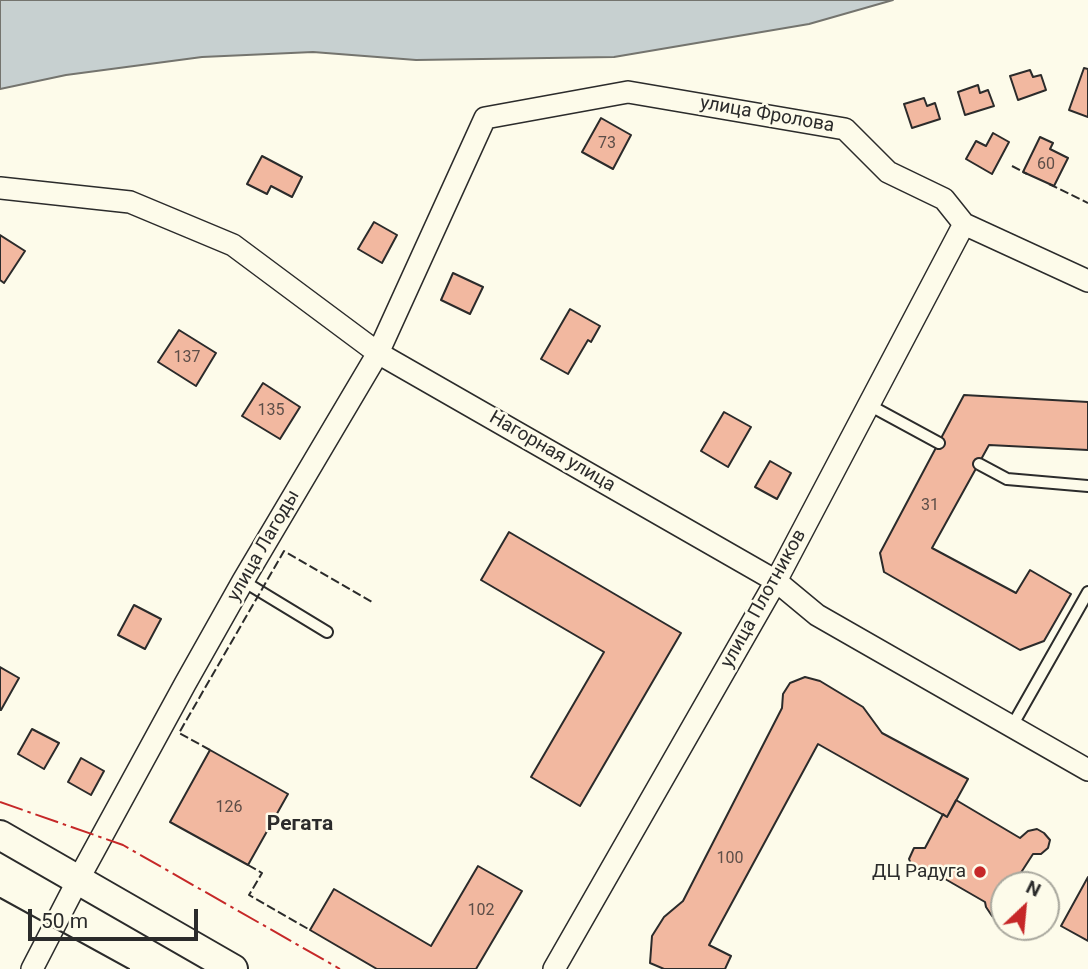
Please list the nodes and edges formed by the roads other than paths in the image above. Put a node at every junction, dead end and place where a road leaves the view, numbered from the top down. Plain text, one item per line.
1 (485, 118) joint
2 (0, 188) edge
3 (964, 224) junction
4 (1088, 281) edge
5 (378, 353) junction
6 (869, 405) junction
7 (939, 443) dead end
8 (979, 464) dead end
9 (1088, 486) edge
10 (243, 581) junction
11 (776, 581) junction
12 (1088, 592) edge
13 (327, 632) dead end
14 (1012, 726) junction
15 (1088, 770) edge
16 (0, 835) edge
17 (78, 880) junction
18 (32, 969) edge
19 (233, 969) edge
20 (554, 969) edge

1 - 3 street, улица Фролова
1 - 5 street, улица Лагоды
2 - 5 street, Нагорная улица
3 - 4 street, улица Фролова
3 - 6 street, улица Плотников
5 - 10 street, улица Лагоды
5 - 11 street, Нагорная улица
6 - 7 lane
6 - 11 street, улица Плотников
8 - 9 lane
10 - 13 lane
10 - 17 street, улица Лагоды
11 - 14 street, Нагорная улица
11 - 20 street, улица Плотников
12 - 14 lane
14 - 15 street, Нагорная улица
16 - 17 street
17 - 18 street, улица Лагоды
17 - 19 street

